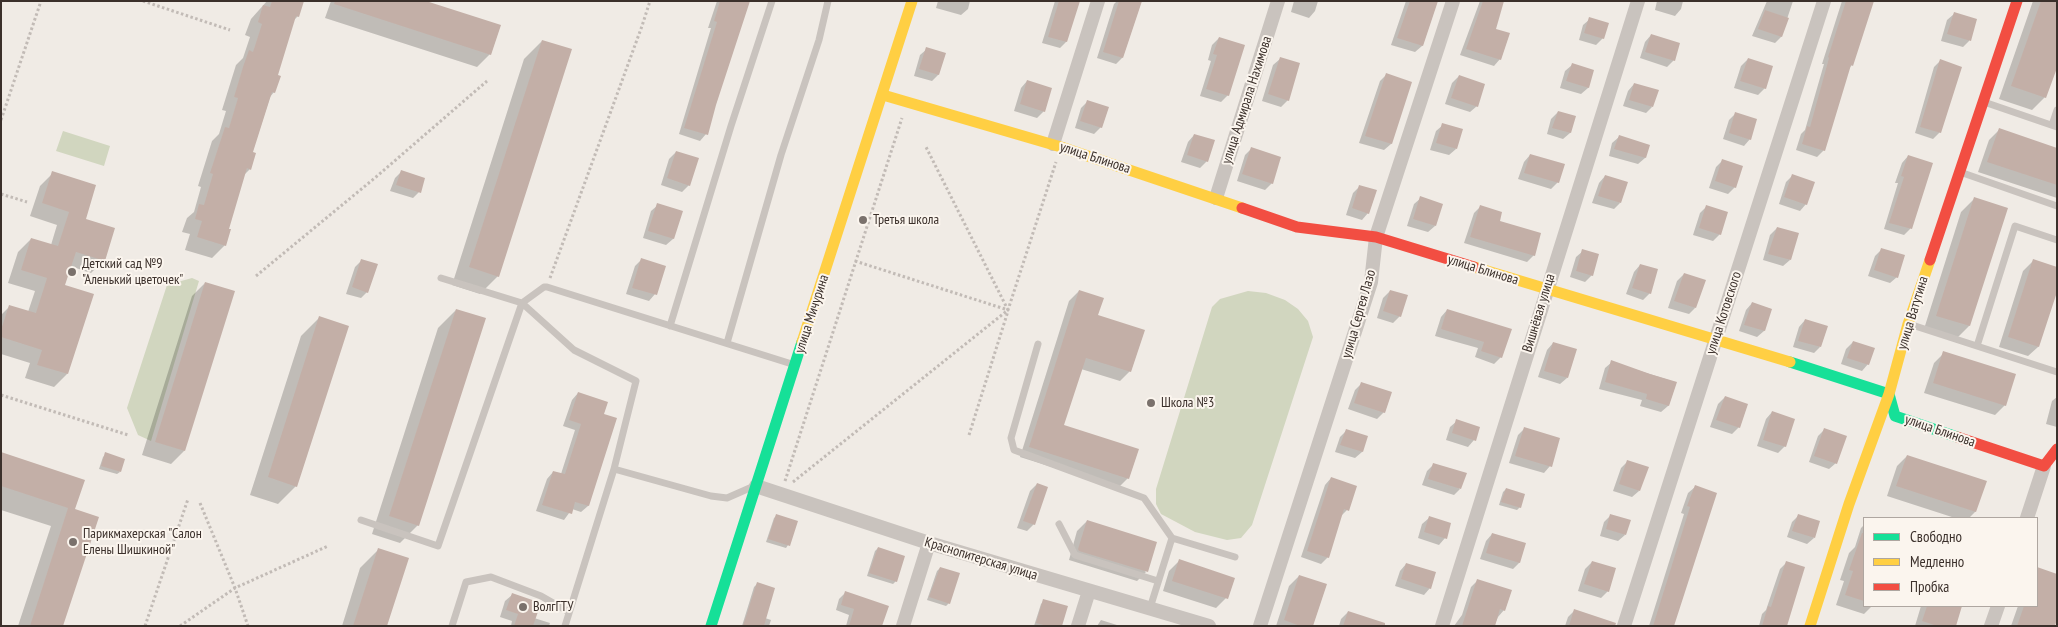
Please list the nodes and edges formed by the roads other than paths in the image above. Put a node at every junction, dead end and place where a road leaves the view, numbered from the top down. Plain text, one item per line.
1 (772, 1) edge
2 (828, 1) edge
3 (912, 1) edge
4 (1098, 1) edge
5 (1278, 1) edge
6 (1453, 1) edge
7 (1638, 1) edge
8 (1824, 1) edge
9 (2017, 1) edge
10 (883, 95) junction
11 (1983, 102) junction
12 (2057, 110) edge
13 (2054, 126) edge
14 (1057, 145) junction
15 (1959, 172) junction
16 (1216, 198) junction
17 (2057, 206) edge
18 (1376, 236) junction
19 (2057, 240) edge
20 (441, 278) dead end
21 (1546, 289) junction
22 (522, 303) junction
23 (1908, 324) junction
24 (670, 326) junction
25 (1716, 339) junction
26 (727, 343) junction
27 (1038, 344) dead end
28 (1977, 346) junction
29 (795, 364) junction
30 (2057, 372) edge
31 (1888, 394) junction
32 (2057, 449) edge
33 (2044, 466) junction
34 (614, 469) junction
35 (755, 486) junction
36 (2027, 517) edge
37 (361, 520) dead end
38 (1059, 524) dead end
39 (1172, 538) junction
40 (929, 543) junction
41 (1235, 556) dead end
42 (1158, 581) junction
43 (1089, 592) junction
44 (1998, 607) edge
45 (1150, 608) junction
46 (569, 612) junction
47 (452, 626) edge
48 (564, 626) edge
49 (711, 626) edge
50 (903, 626) edge
51 (1078, 626) edge
52 (1209, 626) edge
53 (1260, 626) edge
54 (1442, 626) edge
55 (1624, 626) edge
56 (1810, 626) edge
57 (1991, 626) edge

1 - 24 lane
2 - 26 lane
3 - 10 street, улица Мичурина
4 - 14 street
5 - 16 street, улица Адмирала Нахимова
6 - 18 street, улица Сергея Лазо
7 - 21 street, Вишнёвая улица
8 - 25 street, улица Котовского
9 - 11 street, улица Ватутина
10 - 14 street, улица Блинова
10 - 29 street, улица Мичурина
11 - 13 lane
11 - 15 street, улица Ватутина
12 - 13 lane
14 - 16 street, улица Блинова
15 - 17 lane
15 - 23 street, улица Ватутина
16 - 18 street, улица Блинова
18 - 21 street, улица Блинова
18 - 53 street, улица Сергея Лазо
19 - 28 lane
20 - 22 lane
21 - 25 street, улица Блинова
21 - 54 street, Вишнёвая улица
22 - 24 lane
22 - 34 lane
22 - 37 lane
23 - 28 lane
23 - 31 street, улица Ватутина
24 - 26 lane
25 - 31 street, улица Блинова
25 - 55 street, улица Котовского
26 - 29 lane
27 - 39 lane
28 - 30 lane
29 - 35 street, улица Мичурина
31 - 33 street, улица Блинова
31 - 56 street, улица Ватутина
32 - 33 street
33 - 36 street
34 - 35 lane
34 - 46 lane
35 - 40 street, Краснопитерская улица
35 - 49 street, улица Мичурина
38 - 42 lane
39 - 41 lane
39 - 42 lane
40 - 43 street, Краснопитерская улица
40 - 50 street
42 - 45 lane
43 - 45 street, Краснопитерская улица
43 - 51 street
44 - 57 street
45 - 52 street, Краснопитерская улица
46 - 47 lane
46 - 48 lane

